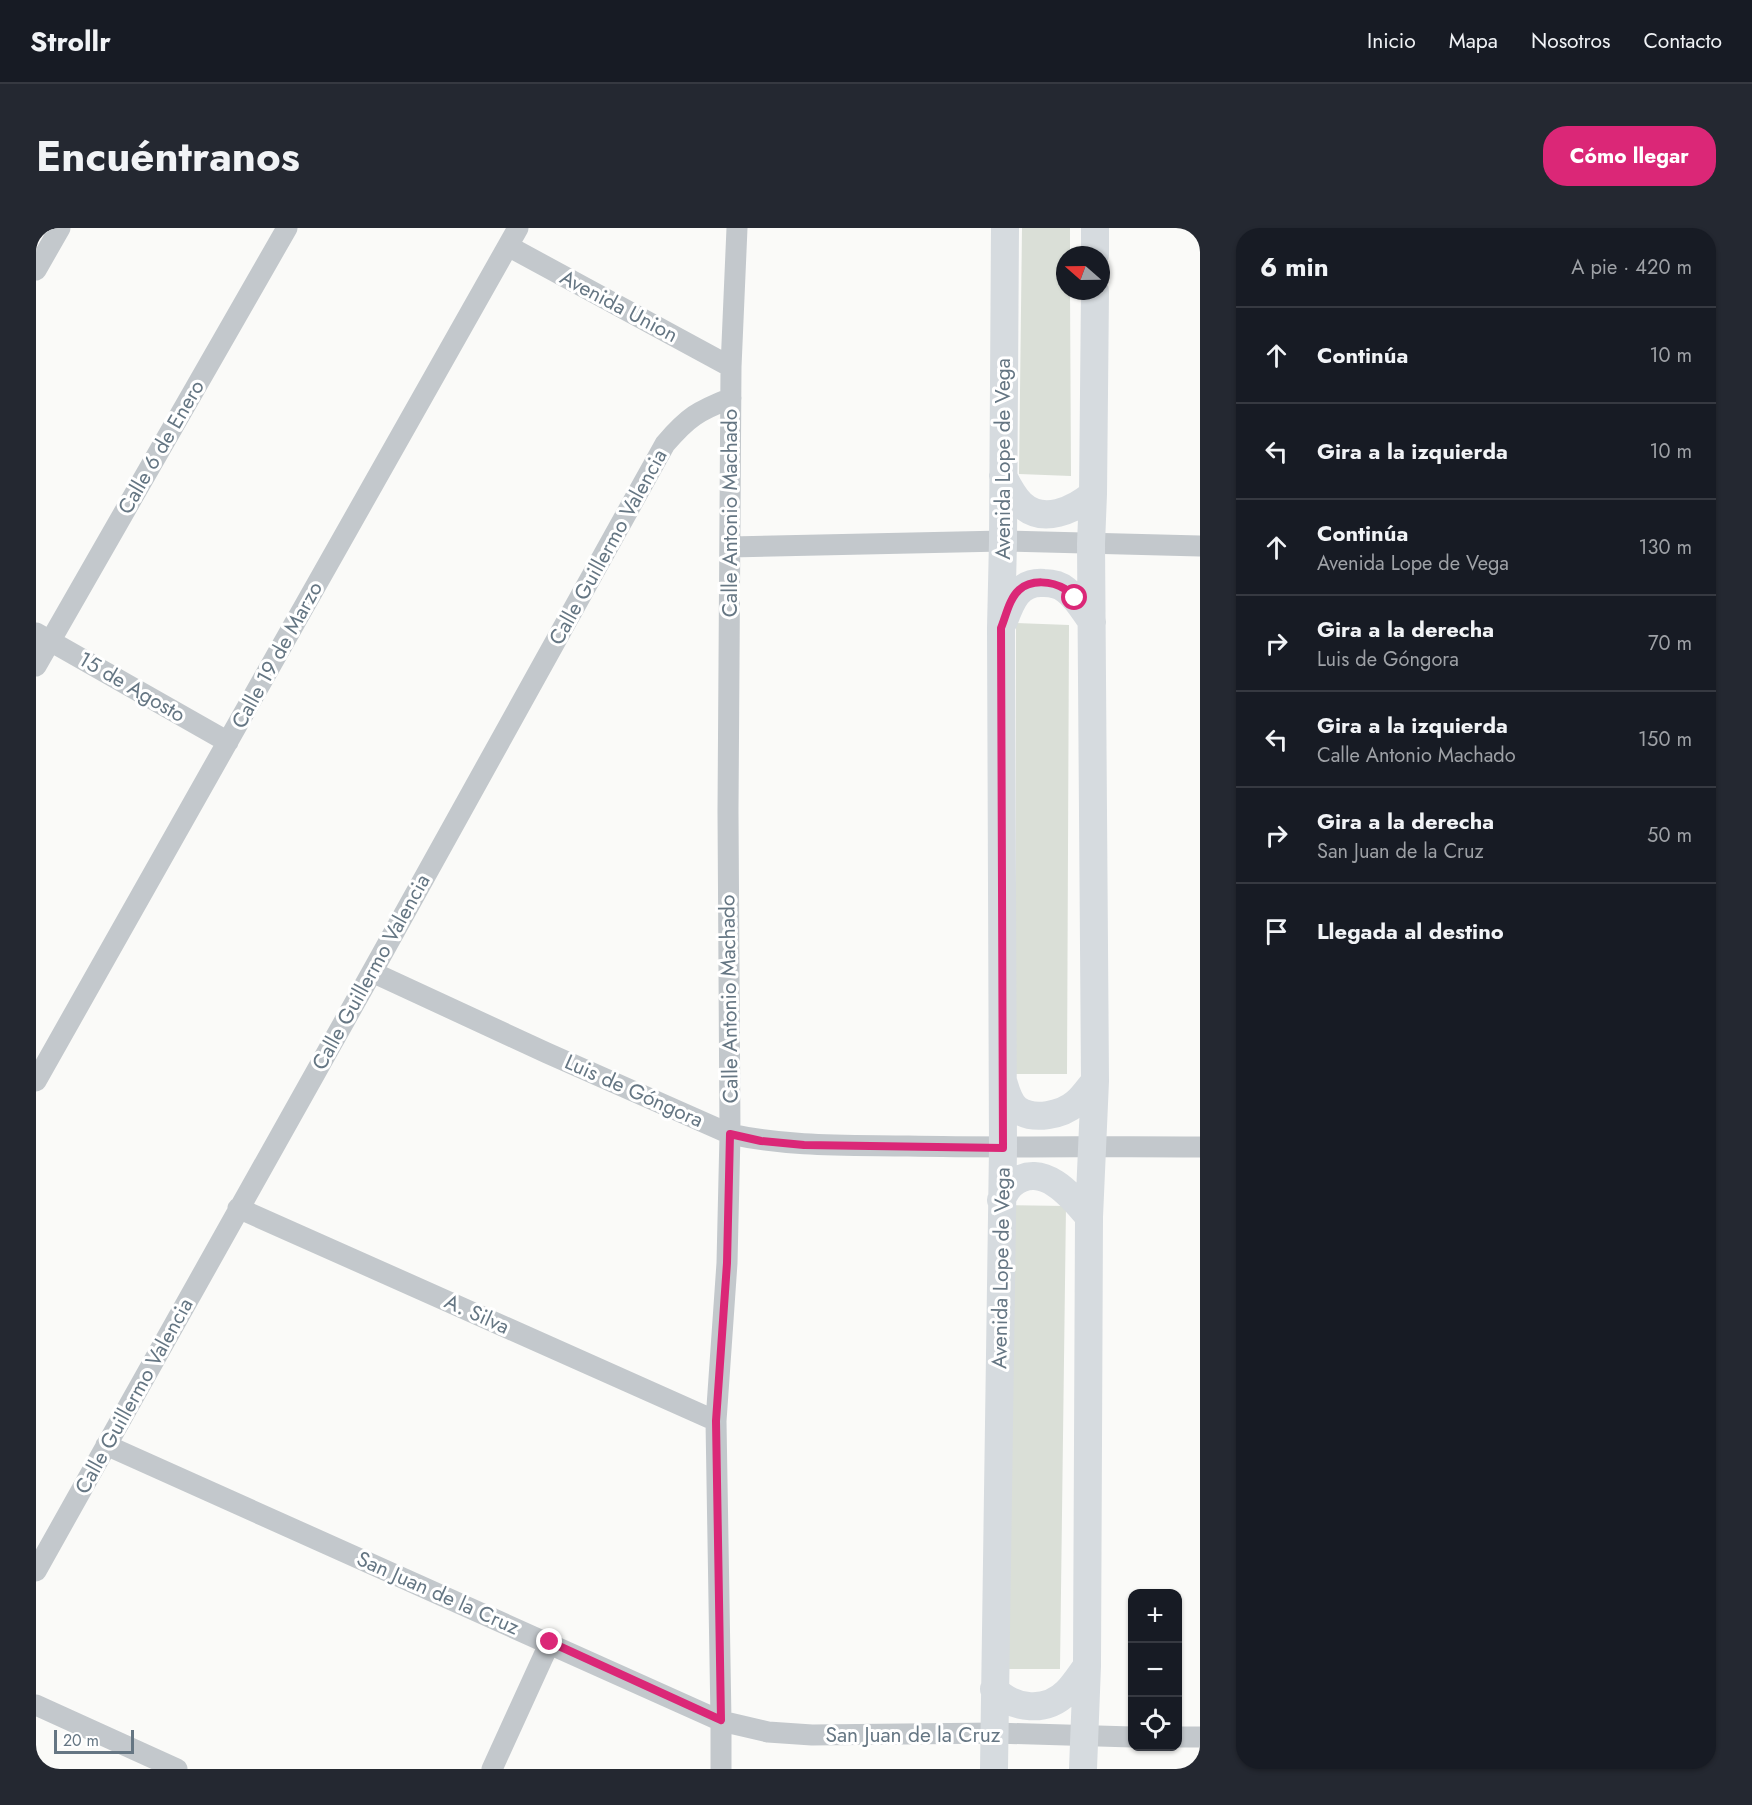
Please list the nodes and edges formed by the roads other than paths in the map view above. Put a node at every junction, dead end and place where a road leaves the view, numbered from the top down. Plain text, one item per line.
1 (60, 228) edge
2 (287, 228) edge
3 (737, 228) edge
4 (1005, 228) edge
5 (1095, 228) edge
6 (513, 237) edge
7 (1095, 246) edge
8 (36, 270) edge
9 (1095, 300) edge
10 (731, 367) junction
11 (731, 398) junction
12 (1003, 476) junction
13 (1093, 494) junction
14 (1004, 541) junction
15 (1091, 544) junction
16 (1200, 546) edge
17 (730, 547) junction
18 (1092, 622) junction
19 (1001, 628) junction
20 (43, 637) edge
21 (36, 666) edge
22 (228, 742) junction
23 (372, 972) junction
24 (36, 1081) edge
25 (1003, 1081) junction
26 (1095, 1081) junction
27 (730, 1134) junction
28 (1091, 1146) junction
29 (1200, 1147) edge
30 (1003, 1148) junction
31 (1001, 1200) junction
32 (238, 1208) junction
33 (1089, 1216) junction
34 (716, 1421) junction
35 (106, 1445) junction
36 (36, 1571) edge
37 (550, 1642) junction
38 (1087, 1666) junction
39 (994, 1689) junction
40 (36, 1705) edge
41 (721, 1720) junction
42 (995, 1733) junction
43 (1084, 1737) junction
44 (1128, 1737) edge
45 (1182, 1737) edge
46 (1200, 1737) edge
47 (177, 1769) edge
48 (492, 1769) edge
49 (721, 1769) edge
50 (994, 1769) edge
51 (1083, 1769) edge

1 - 8 street
2 - 20 street, Calle 6 de Enero
3 - 10 street, Calle Antonio Machado
4 - 12 main road, Avenida Lope de Vega
5 - 7 main road
6 - 10 street, Avenida Union
6 - 22 street, Calle 19 de Marzo
9 - 13 main road
10 - 11 street, Calle Antonio Machado
11 - 17 street, Calle Antonio Machado
11 - 23 street, Calle Guillermo Valencia
12 - 13 main road
12 - 14 main road, Avenida Lope de Vega
13 - 15 main road
14 - 15 street
14 - 17 street
14 - 19 main road, Avenida Lope de Vega
15 - 16 street
15 - 18 main road
17 - 27 street, Calle Antonio Machado
18 - 19 main road
18 - 26 main road
19 - 25 main road, Avenida Lope de Vega
20 - 21 street, Calle 6 de Enero
20 - 22 street, 15 de Agosto
22 - 24 street, Calle 19 de Marzo
23 - 27 street, Luis de Góngora
23 - 32 street, Calle Guillermo Valencia
25 - 26 main road
25 - 30 main road, Avenida Lope de Vega
26 - 28 main road
27 - 30 street, Luis de Góngora
27 - 34 street, Calle Antonio Machado
28 - 29 street, Luis de Góngora
28 - 30 street, Luis de Góngora
28 - 33 main road
30 - 31 main road, Avenida Lope de Vega
31 - 33 main road
31 - 39 main road, Avenida Lope de Vega
32 - 34 street, A. Silva
32 - 35 street, Calle Guillermo Valencia
33 - 38 main road
34 - 41 street, Calle Antonio Machado
35 - 36 street, Calle Guillermo Valencia
35 - 37 street, San Juan de la Cruz
37 - 41 street, San Juan de la Cruz
37 - 48 street
38 - 39 main road
38 - 43 main road
39 - 42 main road, Avenida Lope de Vega
40 - 47 street
41 - 42 street, San Juan de la Cruz
41 - 49 street, Calle Antonio Machado
42 - 43 street, San Juan de la Cruz
42 - 50 main road, Avenida Lope de Vega
43 - 44 street, San Juan de la Cruz
43 - 51 main road
45 - 46 street

